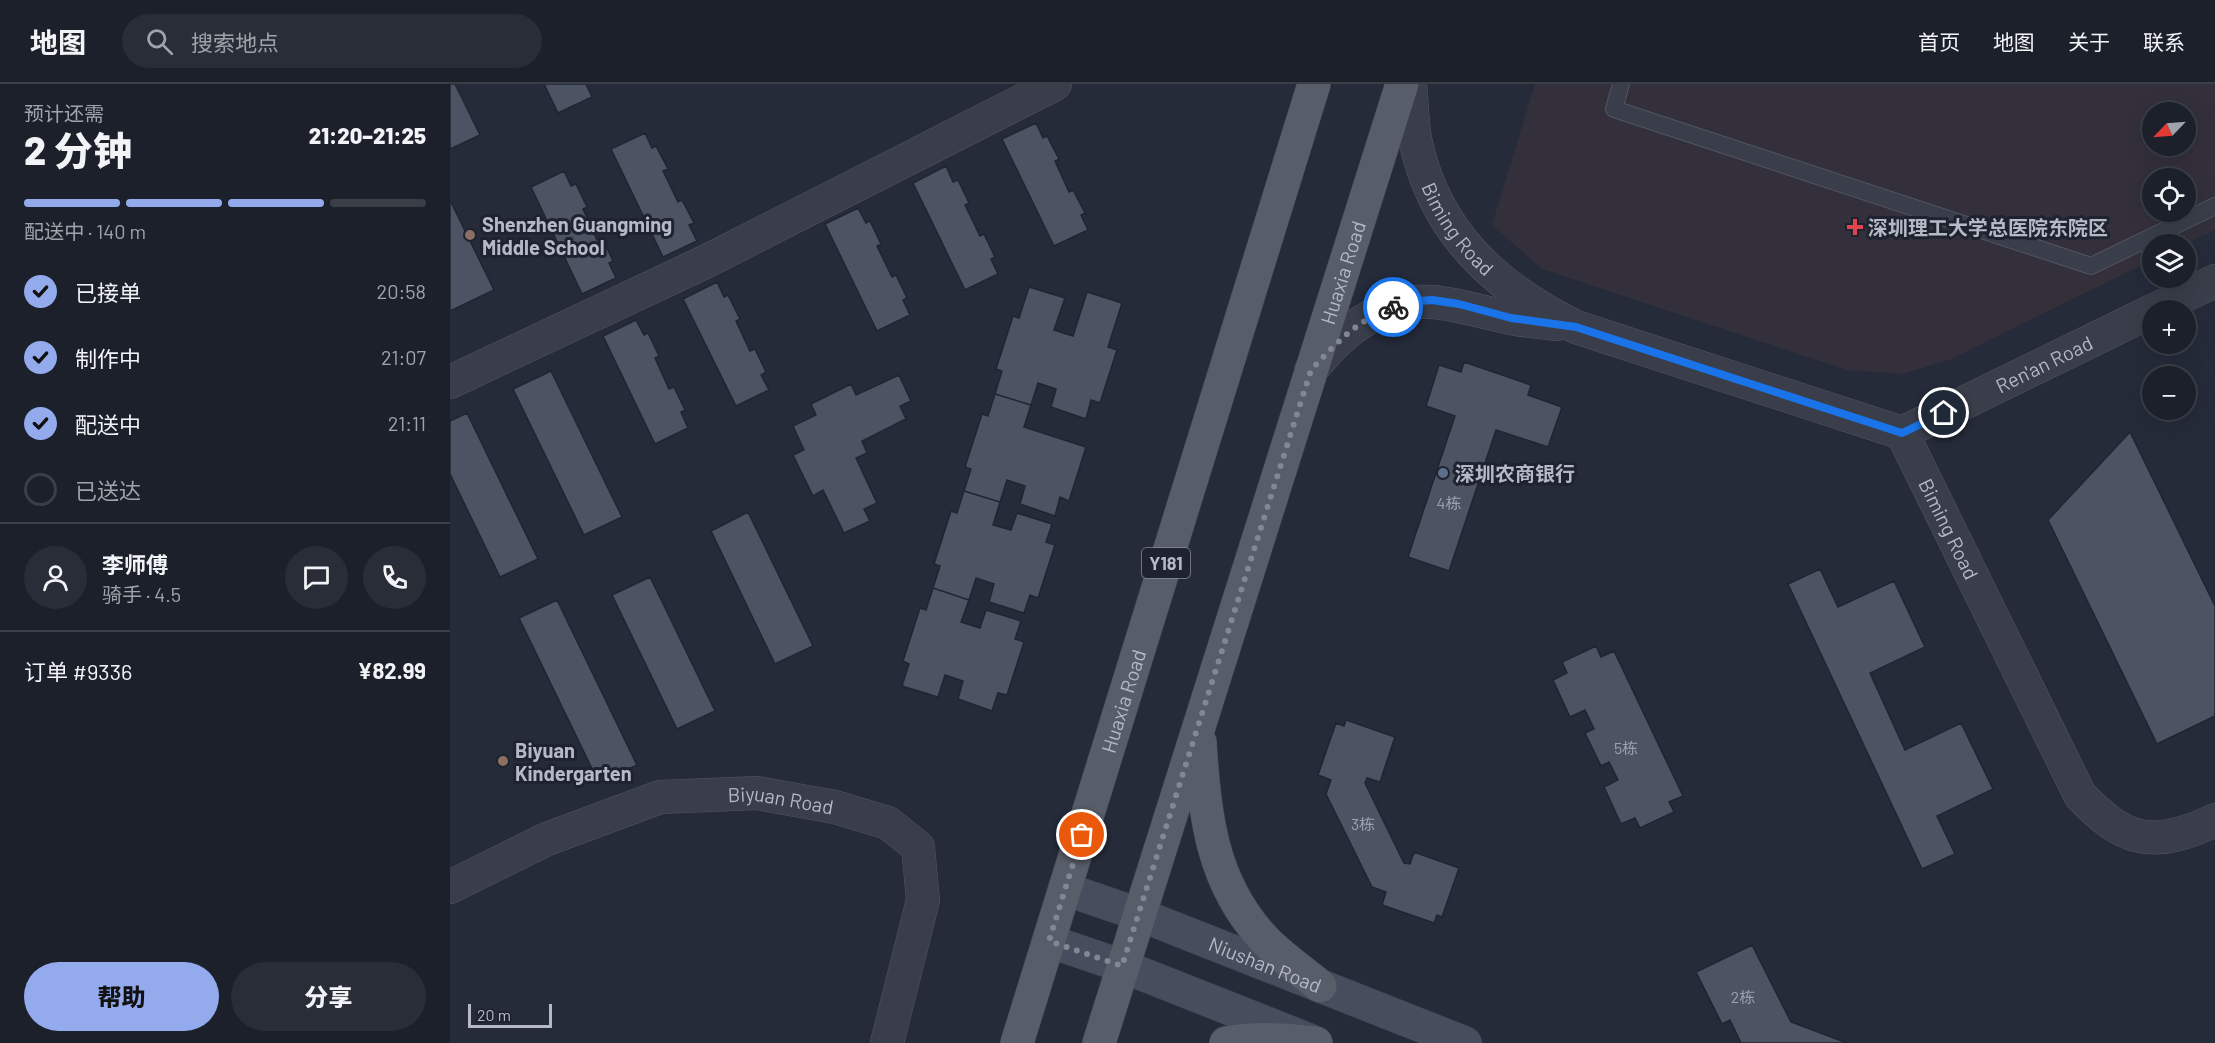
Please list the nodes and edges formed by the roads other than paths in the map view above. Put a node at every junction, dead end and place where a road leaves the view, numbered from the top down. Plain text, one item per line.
1 (1055, 84) edge
2 (1401, 84) edge
3 (1410, 84) edge
4 (1621, 84) edge
5 (1310, 89) edge
6 (2215, 206) edge
7 (2215, 281) edge
8 (2176, 300) edge
9 (2142, 316) edge
10 (1576, 327) junction
11 (1311, 370) junction
12 (450, 382) edge
13 (1902, 433) junction
14 (1198, 725) junction
15 (2215, 820) edge
16 (450, 887) edge
17 (1065, 889) junction
18 (1138, 915) junction
19 (1049, 941) junction
20 (1122, 966) junction
21 (1320, 986) junction
22 (887, 1043) edge
23 (1017, 1043) edge
24 (1099, 1043) edge
25 (1226, 1043) edge
26 (1317, 1043) edge
27 (1465, 1043) edge

1 - 12 street
2 - 11 main road, Huaxia Road
3 - 10 street, Biming Road
4 - 6 lane
5 - 17 main road, Huaxia Road / Y181
7 - 8 street, Ren'an Road
9 - 13 street, Ren'an Road
10 - 11 street, Biming Road
10 - 13 street, Biming Road
11 - 14 main road, Huaxia Road
13 - 15 street, Biming Road
14 - 18 main road, Huaxia Road
14 - 21 main road
16 - 22 street, Biyuan Road
17 - 18 street, Niushan Road
17 - 19 main road, Huaxia Road / Y181
18 - 20 main road, Huaxia Road
18 - 21 street, Niushan Road
19 - 20 street
19 - 23 main road, Huaxia Road / Y181
20 - 24 main road, Huaxia Road
20 - 26 street
21 - 27 street, Niushan Road
25 - 26 main road

